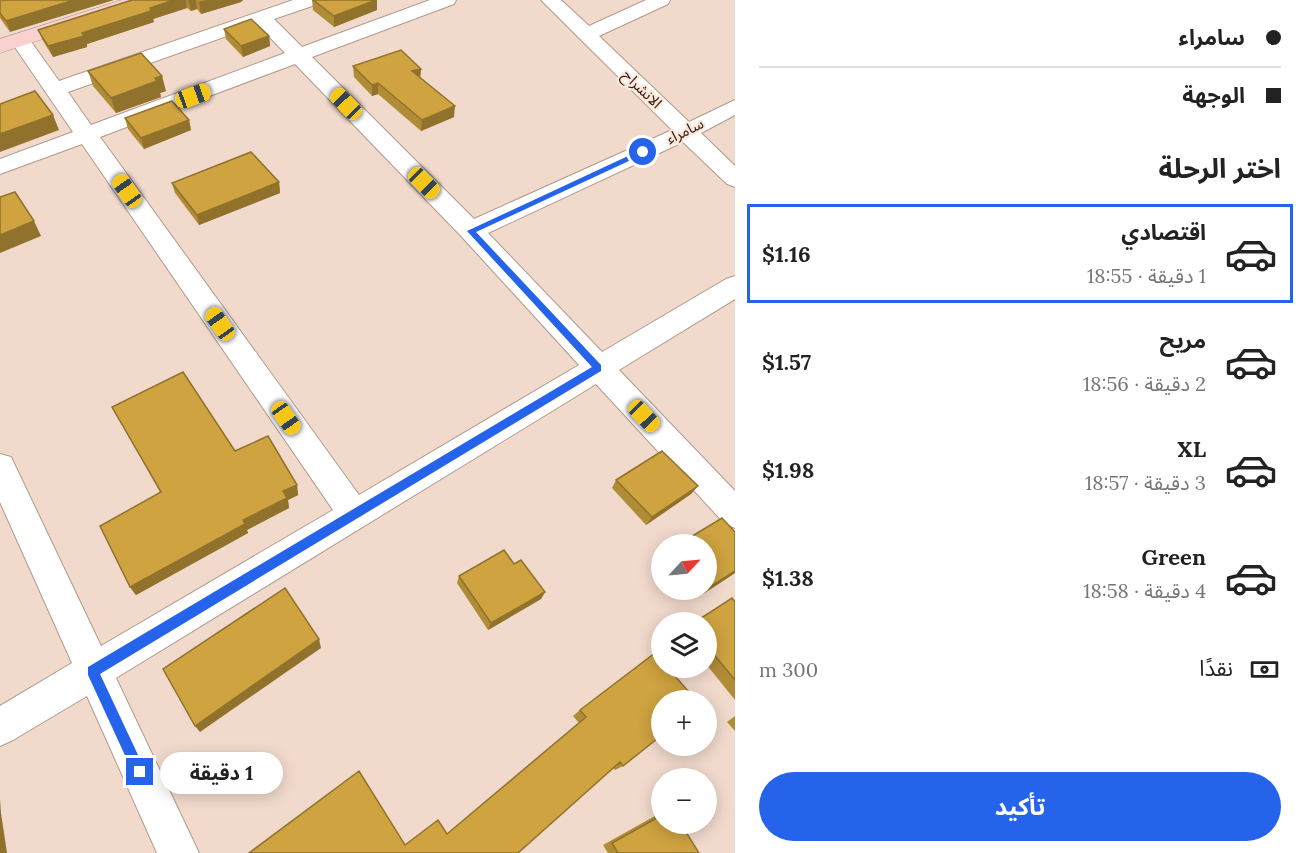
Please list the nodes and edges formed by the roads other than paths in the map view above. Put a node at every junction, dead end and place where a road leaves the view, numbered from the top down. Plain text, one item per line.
1 (143, 0) edge
2 (311, 0) edge
3 (447, 0) edge
4 (549, 0) edge
5 (661, 0) edge
6 (261, 17) junction
7 (586, 35) junction
8 (10, 43) edge
9 (300, 57) junction
10 (53, 90) junction
11 (735, 106) edge
12 (686, 132) junction
13 (87, 134) junction
14 (0, 167) edge
15 (735, 179) edge
16 (471, 231) junction
17 (735, 286) edge
18 (598, 368) junction
19 (0, 467) edge
20 (353, 513) junction
21 (735, 513) edge
22 (93, 671) junction
23 (0, 727) edge
24 (178, 853) edge

1 - 8 main road
2 - 6 street
3 - 9 street
4 - 7 street, الانشراح
5 - 7 street
6 - 9 street
6 - 10 street
7 - 12 street, الانشراح
8 - 10 street
9 - 13 street
9 - 16 street
10 - 13 street
11 - 12 street, سامراء
12 - 15 street, الانشراح
12 - 16 street, سامراء
13 - 14 street
13 - 20 street
16 - 18 street
17 - 18 street
18 - 20 street
18 - 21 street
19 - 22 street
20 - 22 street
22 - 23 street
22 - 24 street

